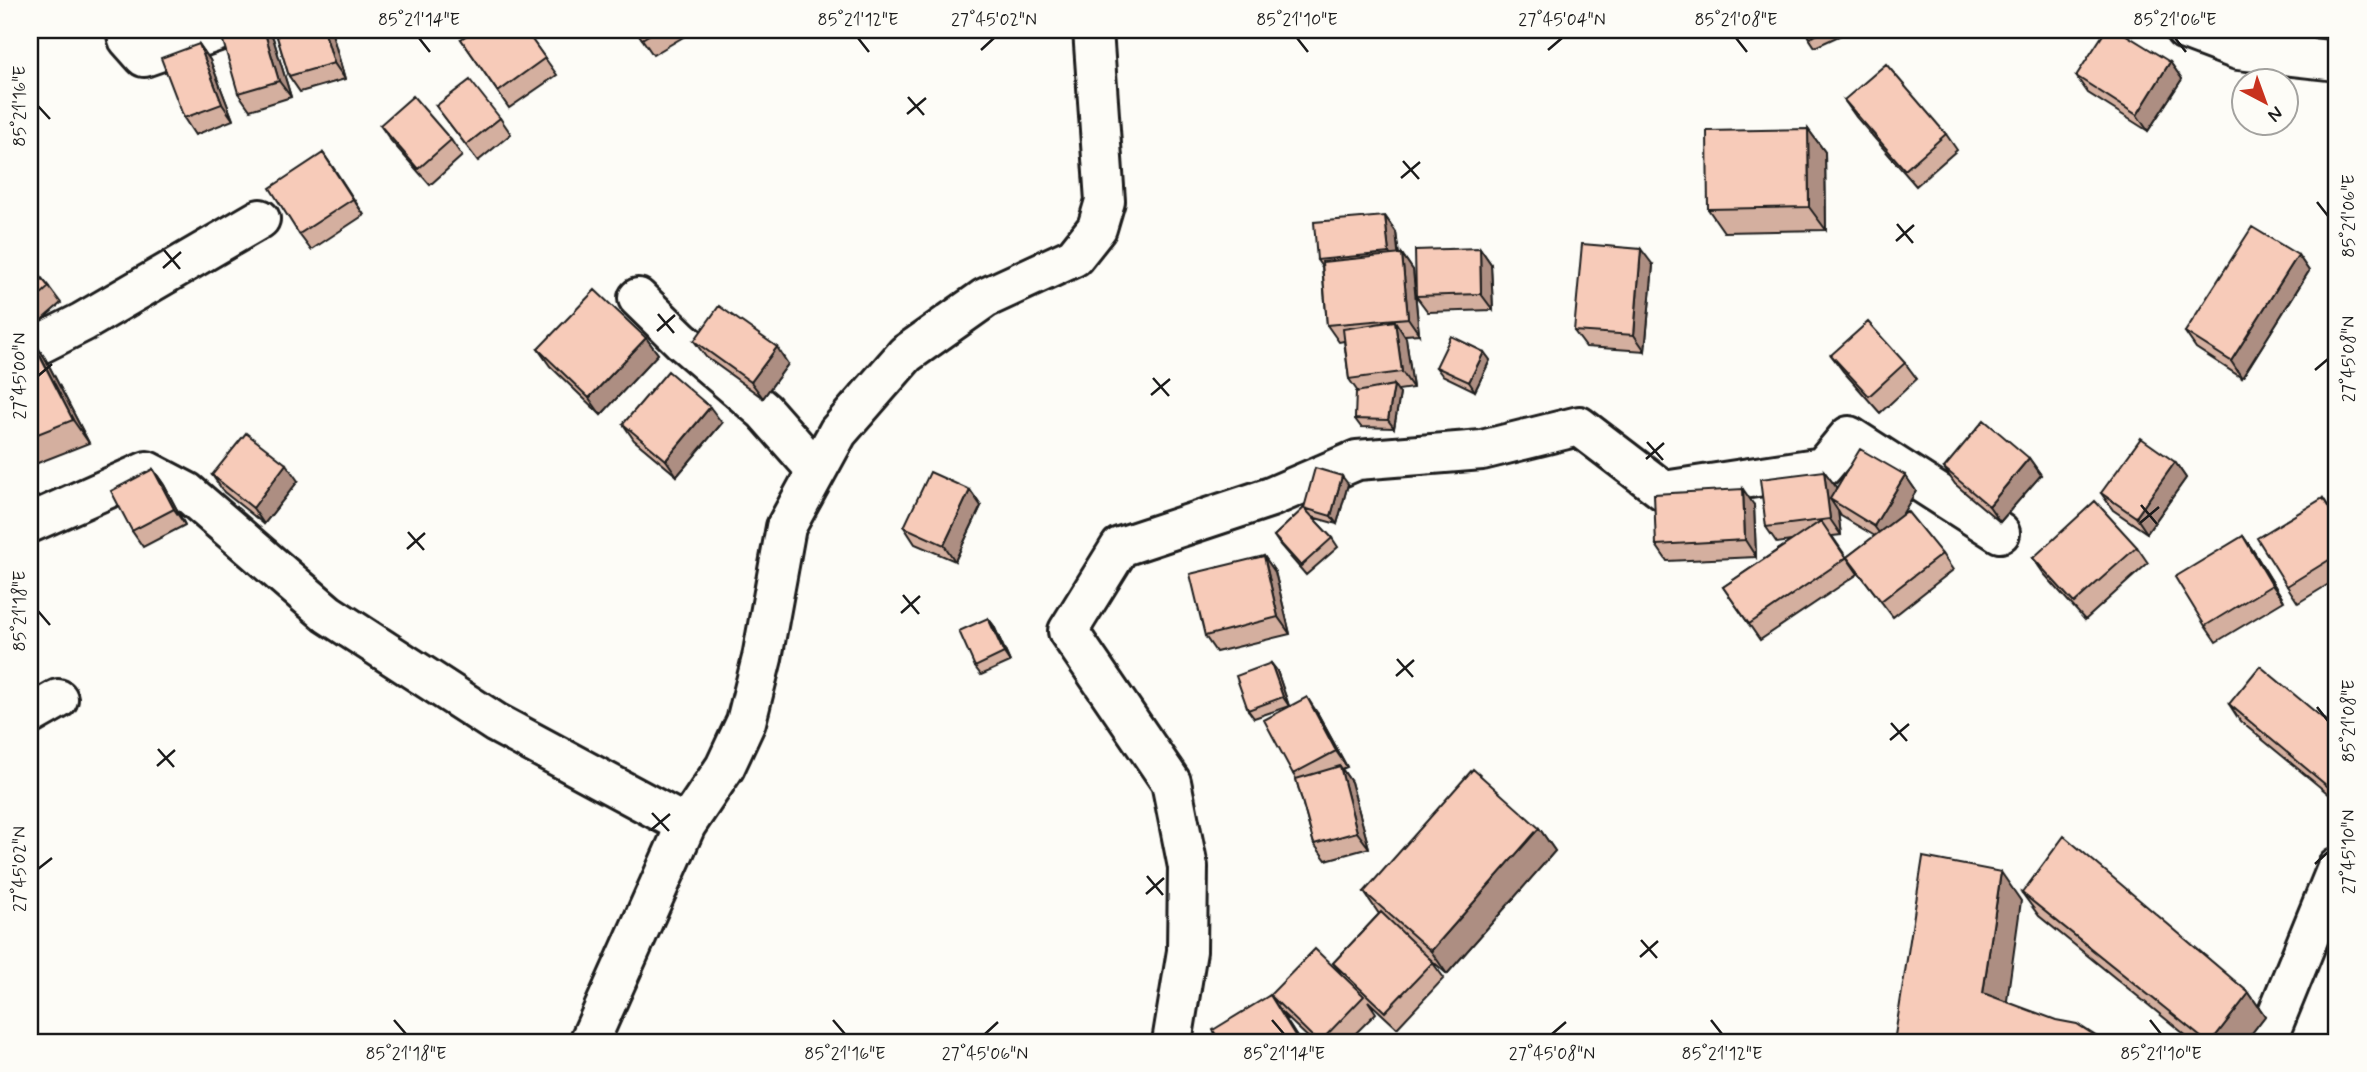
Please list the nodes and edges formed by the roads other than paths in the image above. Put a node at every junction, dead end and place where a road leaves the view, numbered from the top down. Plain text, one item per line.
1 (126, 30) edge
2 (221, 30) edge
3 (1093, 30) edge
4 (2185, 30) edge
5 (2337, 61) edge
6 (260, 219) dead end
7 (638, 298) dead end
8 (30, 349) edge
9 (816, 470) junction
10 (30, 523) edge
11 (2000, 533) dead end
12 (686, 825) junction
13 (2337, 868) edge
14 (589, 1042) edge
15 (1172, 1042) edge
16 (2266, 1042) edge

1 - 2 street
3 - 9 street
4 - 5 street
6 - 8 street
7 - 9 street
9 - 12 street
10 - 12 street
11 - 15 street
12 - 14 street
13 - 16 street

